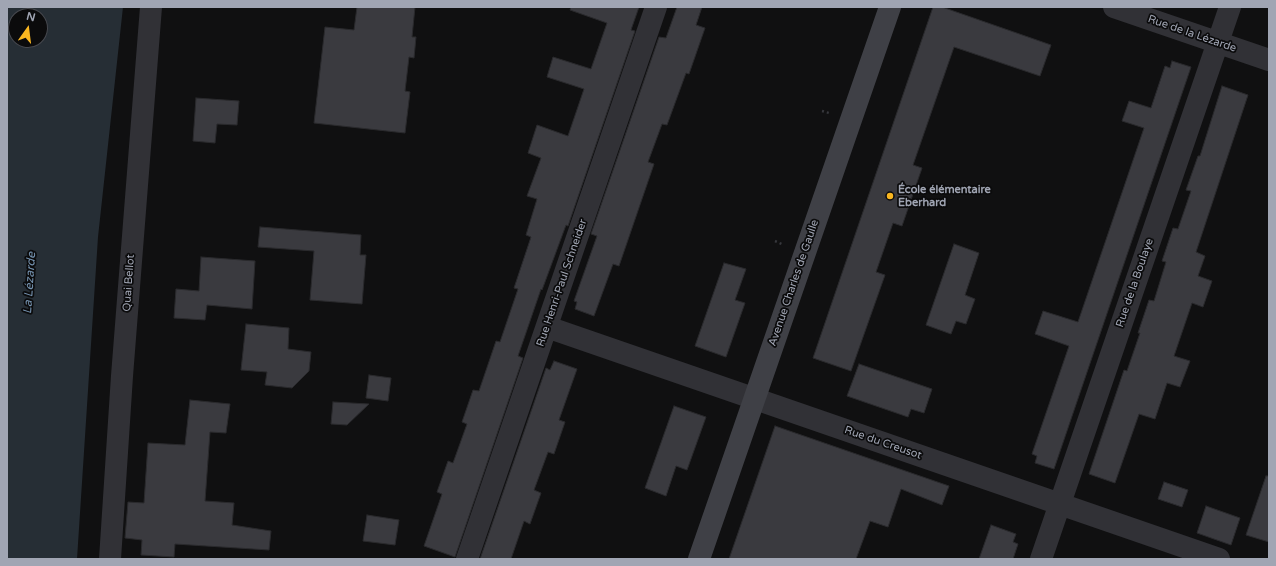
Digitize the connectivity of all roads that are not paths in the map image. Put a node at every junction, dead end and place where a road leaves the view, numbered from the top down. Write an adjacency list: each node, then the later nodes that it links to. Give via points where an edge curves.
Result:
1 (151, 7): 11 (street, Quai Bellot)
2 (656, 7): 8 (street, Rue Henri-Paul Schneider)
3 (890, 7): 9 (street, Avenue Charles de Gaulle)
4 (1114, 7): 6 (street, Rue de la Lézarde)
5 (1230, 7): 6 (street, Rue de la Boulaye)
6 (1217, 42): 7 (street, Rue de la Lézarde); 10 (street, Rue de la Boulaye)
7 (1269, 60)
8 (547, 327): 9 (street, Rue du Creusot); 12 (street, Rue Henri-Paul Schneider)
9 (754, 398): 10 (street, Rue du Creusot); 13 (street, Avenue Charles de Gaulle)
10 (1060, 504): 14 (street, Rue de la Boulaye); 15 (street, Rue du Creusot)
11 (110, 559)
12 (467, 559)
13 (699, 559)
14 (1041, 559)
15 (1219, 559)

